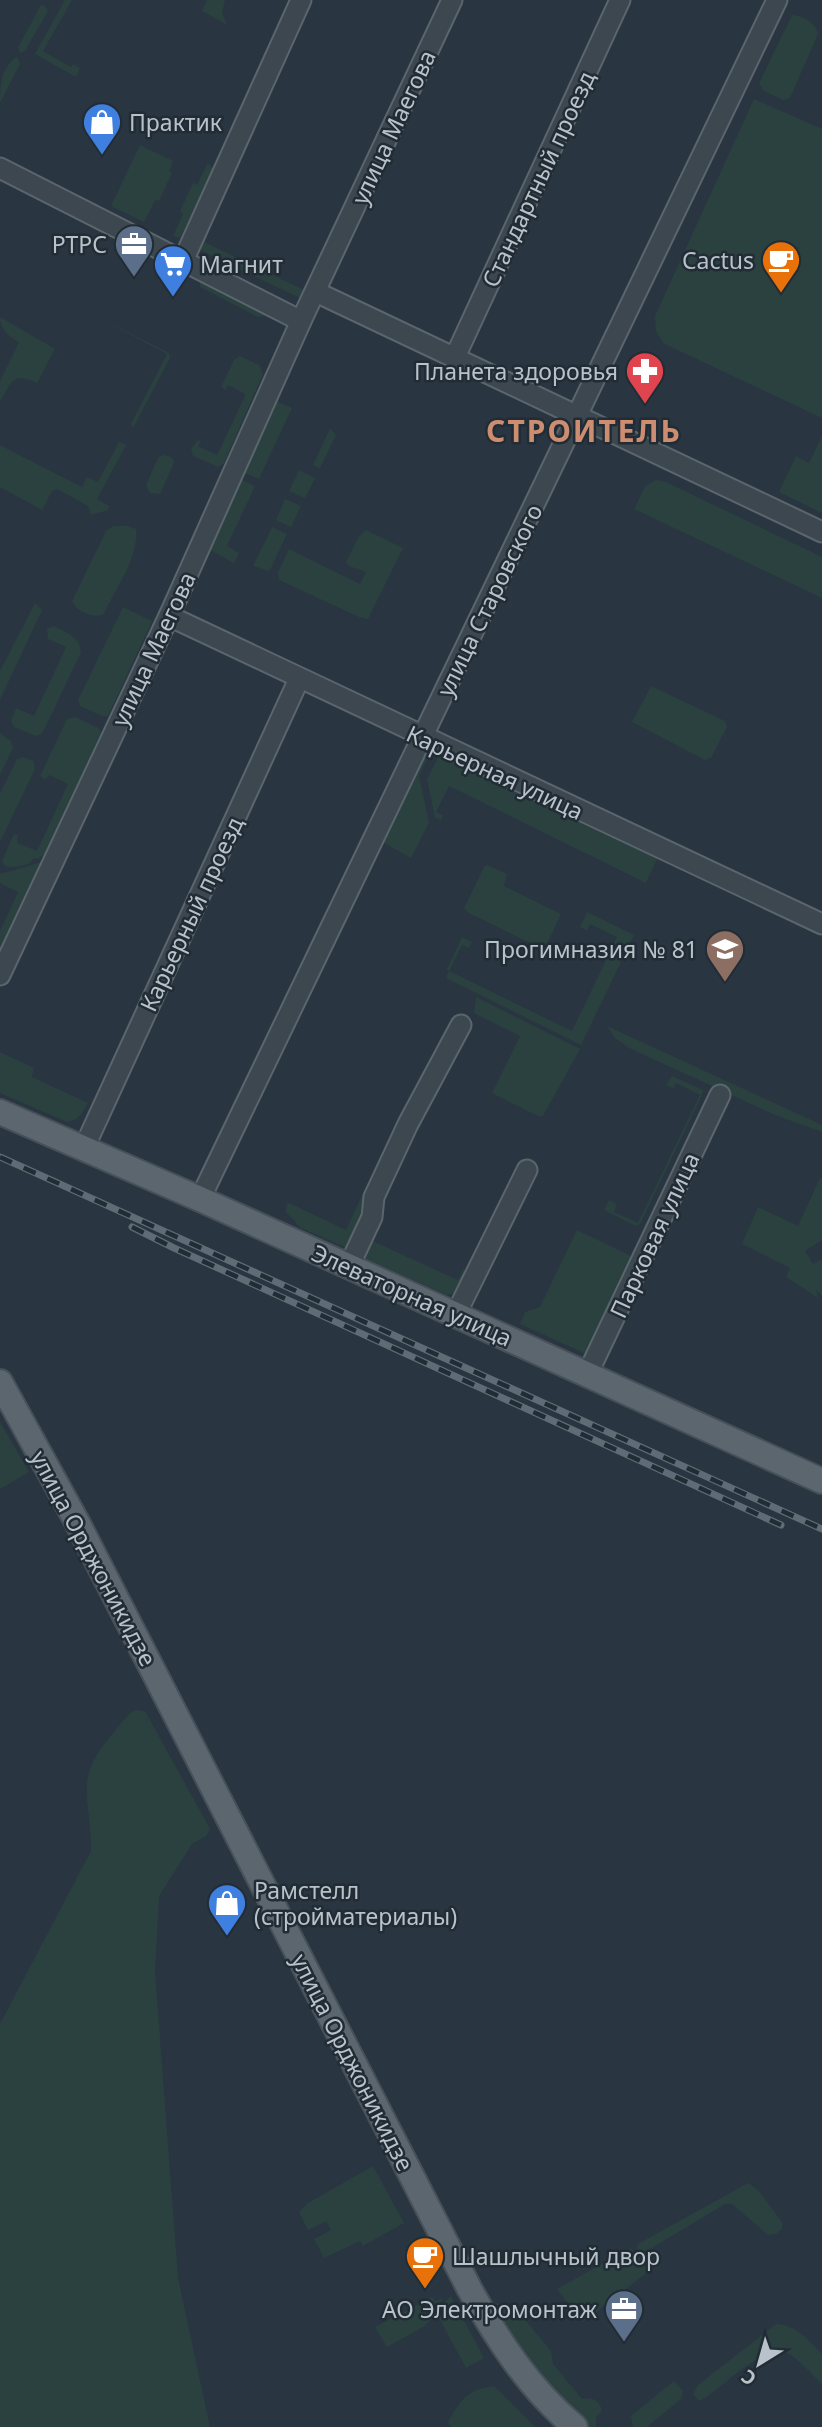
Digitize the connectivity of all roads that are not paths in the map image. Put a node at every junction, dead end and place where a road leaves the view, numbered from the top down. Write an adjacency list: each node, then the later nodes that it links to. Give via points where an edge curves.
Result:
1 (301, 0): 6 (street)
2 (452, 0): 7 (street, улица Маегова)
3 (620, 0): 9 (street, Стандартный проезд)
4 (777, 0): 10 (street, улица Старовского)
5 (0, 168): 6 (street)
6 (184, 261): 8 (street)
7 (316, 292): 8 (street, улица Маегова); 9 (street)
8 (301, 321): 12 (street, улица Маегова)
9 (455, 357): 10 (street)
10 (578, 415): 11 (street); 14 (street, улица Старовского)
11 (822, 532)
12 (169, 617): 13 (street, Карьерная улица); 16 (street, улица Маегова)
13 (299, 679): 14 (street, Карьерная улица); 20 (street, Карьерный проезд)
14 (423, 737): 15 (street, Карьерная улица); 22 (street, улица Старовского)
15 (822, 924)
16 (0, 975)
17 (461, 1025): 23 (street, via 374,1197 372,1217)
18 (720, 1095): 25 (street, Парковая улица)
19 (0, 1112): 20 (main road, Элеваторная улица)
20 (84, 1149): 22 (main road, Элеваторная улица)
21 (527, 1170): 24 (street)
22 (200, 1199): 23 (main road, Элеваторная улица)
23 (349, 1266): 24 (main road, Элеваторная улица)
24 (456, 1314): 25 (main road, Элеваторная улица)
25 (587, 1375): 27 (main road, Элеваторная улица)
26 (0, 1382): 28 (main road, улица Орджоникидзе, via 77,1522 469,2288 513,2361)
27 (822, 1481)
28 (575, 2427)

